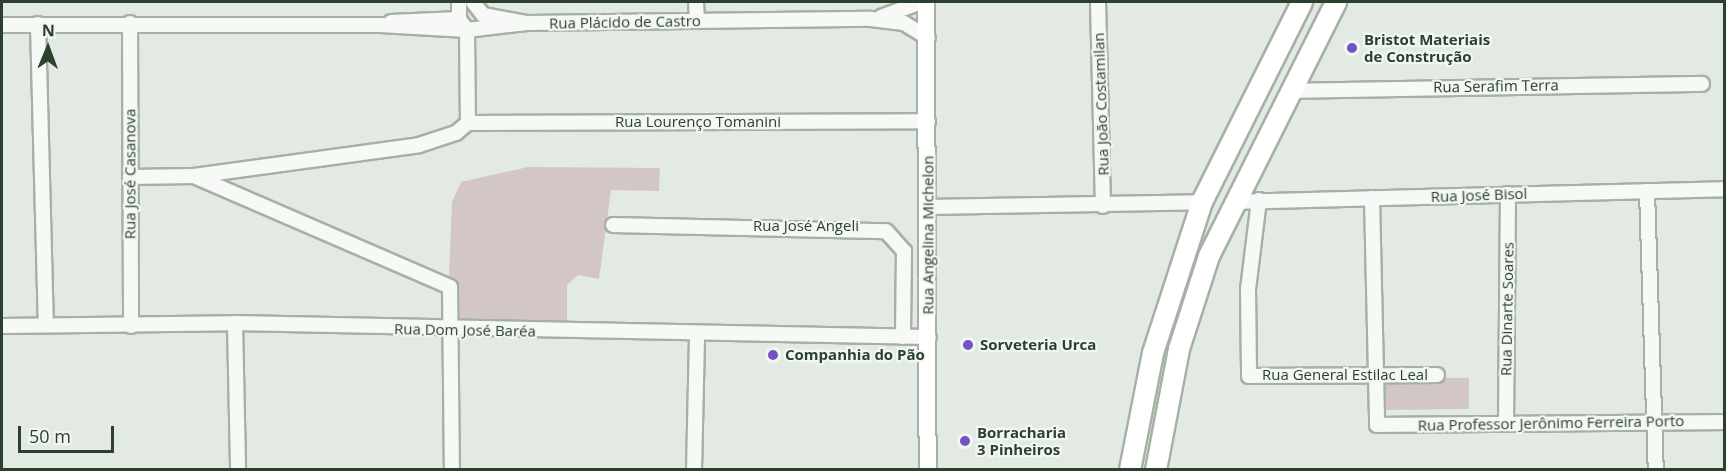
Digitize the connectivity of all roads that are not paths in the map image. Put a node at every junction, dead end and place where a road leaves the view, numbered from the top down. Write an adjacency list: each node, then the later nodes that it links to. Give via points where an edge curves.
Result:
1 (459, 2): 14 (street)
2 (473, 2): 12 (street, via 483,15)
3 (696, 2): 10 (street)
4 (921, 2): 9 (street, Rua Plácido de Castro)
5 (926, 2): 16 (main road, Rua Angelina Michelon)
6 (1098, 2): 30 (street, Rua João Costamilan)
7 (1302, 2): 28 (highway)
8 (1336, 2): 18 (highway)
9 (871, 19): 10 (street, Rua Plácido de Castro); 16 (street, Rua Plácido de Castro, via 904,23)
10 (697, 21): 12 (street, Rua Plácido de Castro)
11 (130, 22): 13 (street, Rua Plácido de Castro); 14 (street, Rua Plácido de Castro); 22 (street, Rua José Casanova)
12 (527, 23): 14 (street, Rua Plácido de Castro)
13 (38, 24): 15 (street, Rua Plácido de Castro); 35 (street)
14 (463, 24): 20 (street)
15 (2, 25)
16 (928, 38): 19 (main road, Rua Angelina Michelon)
17 (1702, 84): 18 (street, Rua Serafim Terra)
18 (1290, 91): 29 (highway)
19 (928, 121): 20 (street, Rua Lourenço Tomanini); 31 (main road, Rua Angelina Michelon)
20 (468, 123): 21 (street, via 419,145)
21 (194, 176): 22 (street); 37 (street, via 441,280 453,295)
22 (130, 177): 36 (street, Rua José Casanova)
23 (1725, 189): 24 (street, Rua José Bisol)
24 (1647, 191): 25 (street, Rua José Bisol); 43 (street)
25 (1508, 194): 26 (street, Rua José Bisol); 45 (street, Rua Dinarte Soares)
26 (1372, 198): 27 (street, Rua José Bisol); 41 (street)
27 (1259, 200): 29 (street, Rua José Bisol); 41 (street, Rua General Estilac Leal, via 1248,289 1249,376)
28 (1202, 202): 30 (street); 50 (highway, via 1153,353)
29 (1233, 202): 51 (highway, via 1192,307)
30 (1103, 206): 31 (street)
31 (927, 207): 40 (main road, Rua Angelina Michelon)
32 (613, 225): 39 (street, Rua José Angeli, via 886,231 904,251)
33 (235, 323): 36 (street, Rua Dom José Baréa); 37 (street, Rua Dom José Baréa); 46 (street)
34 (2, 326): 35 (street, Rua Dom José Baréa)
35 (46, 326): 36 (street, Rua Dom José Baréa)
36 (131, 326)
37 (453, 331): 38 (street, Rua Dom José Baréa); 47 (street)
38 (697, 334): 39 (street, Rua Dom José Baréa); 48 (street)
39 (903, 337): 40 (street, Rua Dom José Baréa)
40 (928, 337): 49 (main road, Rua Angelina Michelon)
41 (1376, 374): 42 (street, Rua General Estilac Leal); 45 (street, Rua Professor Jerônimo Ferreira Porto, via 1377,425)
42 (1437, 375)
43 (1654, 422): 44 (street, Rua Professor Jerônimo Ferreira Porto); 45 (street, Rua Professor Jerônimo Ferreira Porto); 52 (street)
44 (1725, 422)
45 (1506, 424)
46 (238, 470)
47 (452, 470)
48 (694, 470)
49 (928, 470)
50 (1130, 470)
51 (1156, 470)
52 (1656, 470)

